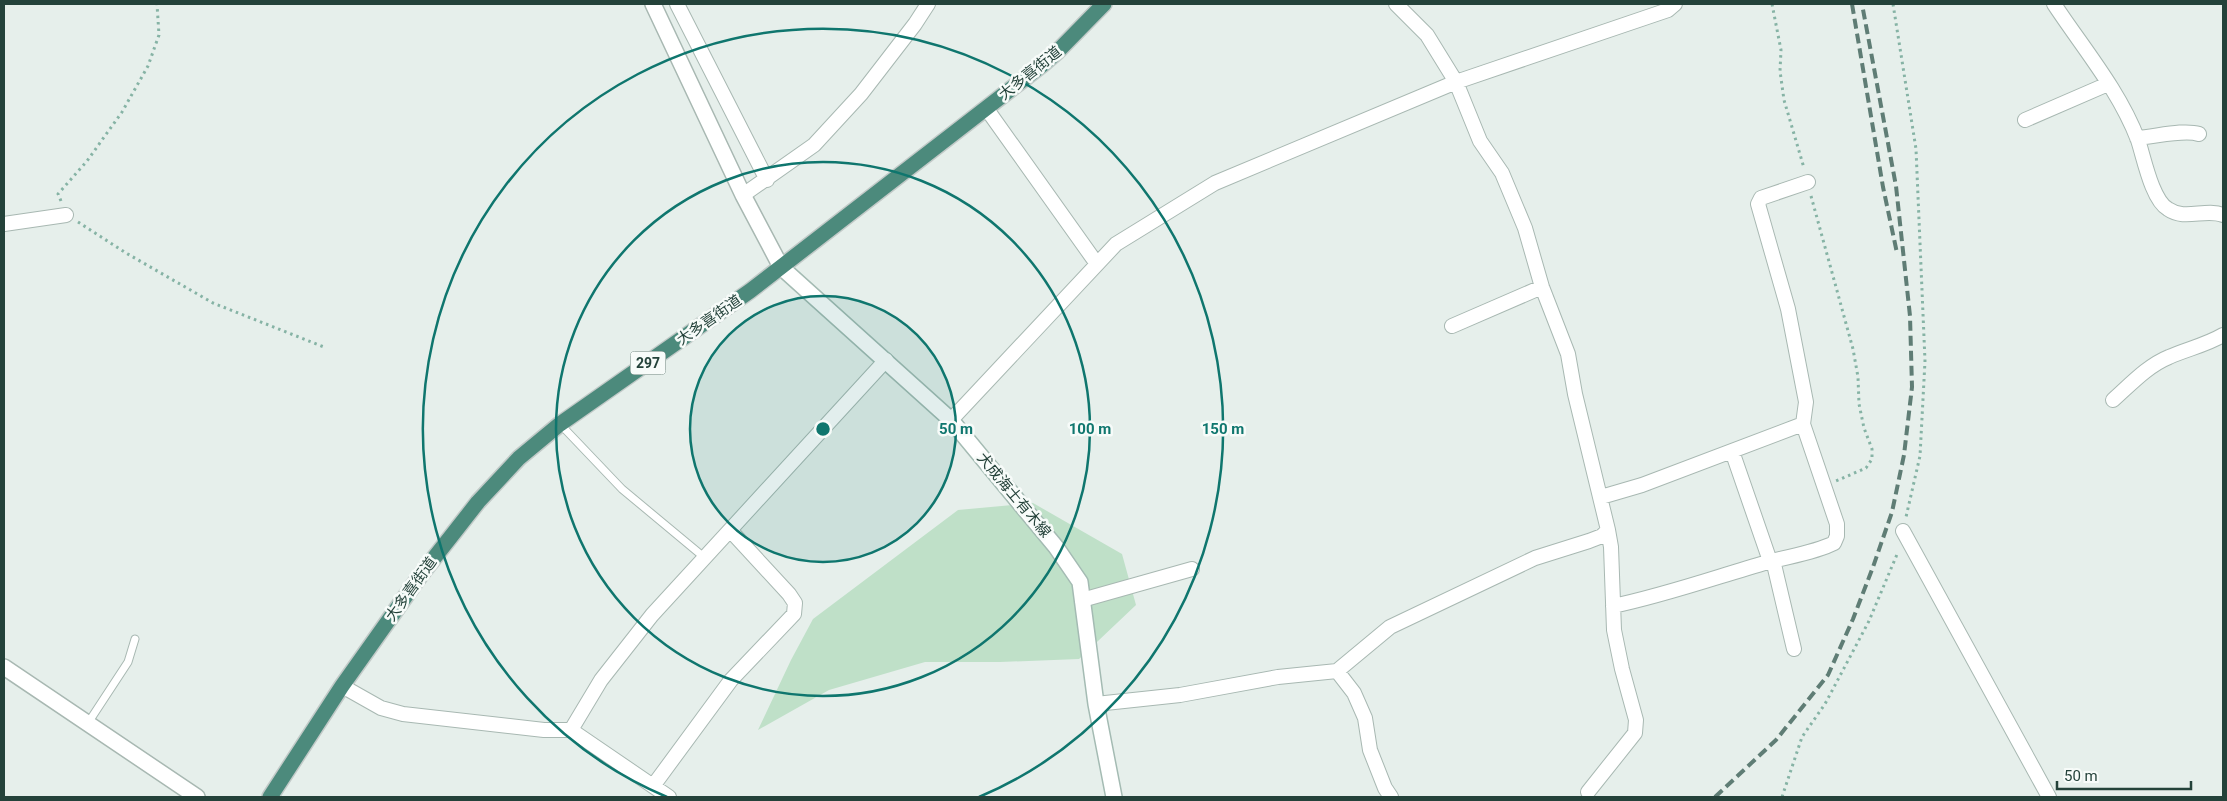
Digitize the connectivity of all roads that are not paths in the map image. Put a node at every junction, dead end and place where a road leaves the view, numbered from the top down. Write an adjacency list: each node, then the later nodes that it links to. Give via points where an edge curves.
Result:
1 (653, 4): 16 (main road)
2 (677, 4): 14 (street)
3 (928, 4): 14 (street, via 861,94 814,145)
4 (1104, 4): 10 (highway, 大多喜街道 / 297, via 1057,52)
5 (1396, 4): 8 (street, via 1427,35)
6 (1675, 4): 8 (street, via 1668,10)
7 (2054, 4): 9 (street)
8 (1456, 82): 20 (street, via 1215,183 1116,244); 22 (street, via 1480,141 1502,173 1525,228)
9 (2108, 84): 11 (street); 13 (street)
10 (986, 108): 20 (street); 21 (highway, 大多喜街道 / 297)
11 (2025, 120)
12 (2199, 134): 13 (street, via 2179,132)
13 (2137, 138): 18 (street, via 2159,203 2180,215)
14 (767, 180): 16 (street)
15 (1808, 182): 29 (street, via 1761,198 1758,204 1788,309 1806,402)
16 (743, 195): 21 (main road)
17 (66, 215): 19 (street)
18 (2223, 215)
19 (4, 224)
20 (1097, 264): 27 (street)
21 (781, 267): 25 (main road, 犬成海士有木線); 28 (highway, 大多喜街道 / 297)
22 (1542, 287): 23 (street); 31 (street, via 1568,354)
23 (1452, 326)
24 (2223, 335): 26 (street, via 2167,357)
25 (886, 360): 27 (main road, 犬成海士有木線); 32 (street)
26 (2113, 400)
27 (951, 420): 38 (main road, 犬成海士有木線, via 1056,546 1080,582)
28 (560, 424): 35 (lane, via 622,489); 44 (highway, 大多喜街道 / 297, via 520,458 478,502 420,576)
29 (1804, 424): 30 (street); 36 (street, via 1837,524 1837,536 1834,543 1825,548)
30 (1732, 451): 31 (street, via 1642,485); 36 (street)
31 (1601, 496): 33 (street)
32 (730, 530): 35 (street); 48 (street, via 789,594 795,603 794,614 731,680)
33 (1608, 530): 39 (street); 43 (street, via 1589,541 1535,558 1390,627)
34 (1903, 531): 55 (street)
35 (705, 558): 47 (street, via 652,616 602,680)
36 (1772, 561): 39 (street, via 1647,599); 41 (street)
37 (1192, 569): 38 (street)
38 (1082, 600): 45 (main road, 犬成海士有木線)
39 (1613, 606): 49 (street, via 1614,630 1636,720 1635,732)
40 (135, 640): 46 (lane, via 128,662)
41 (1794, 649)
42 (4, 667): 46 (main road)
43 (1337, 671): 45 (street); 54 (street, via 1354,694 1365,718 1370,750)
44 (342, 686): 47 (street, via 381,708 403,714 544,730); 51 (highway, 大多喜街道 / 297)
45 (1096, 704): 53 (main road, 犬成海士有木線)
46 (88, 723): 50 (main road)
47 (571, 730): 48 (street)
48 (653, 786): 52 (street)
49 (1588, 792)
50 (197, 797)
51 (270, 797)
52 (669, 797)
53 (1114, 797)
54 (1391, 797)
55 (2049, 797)

